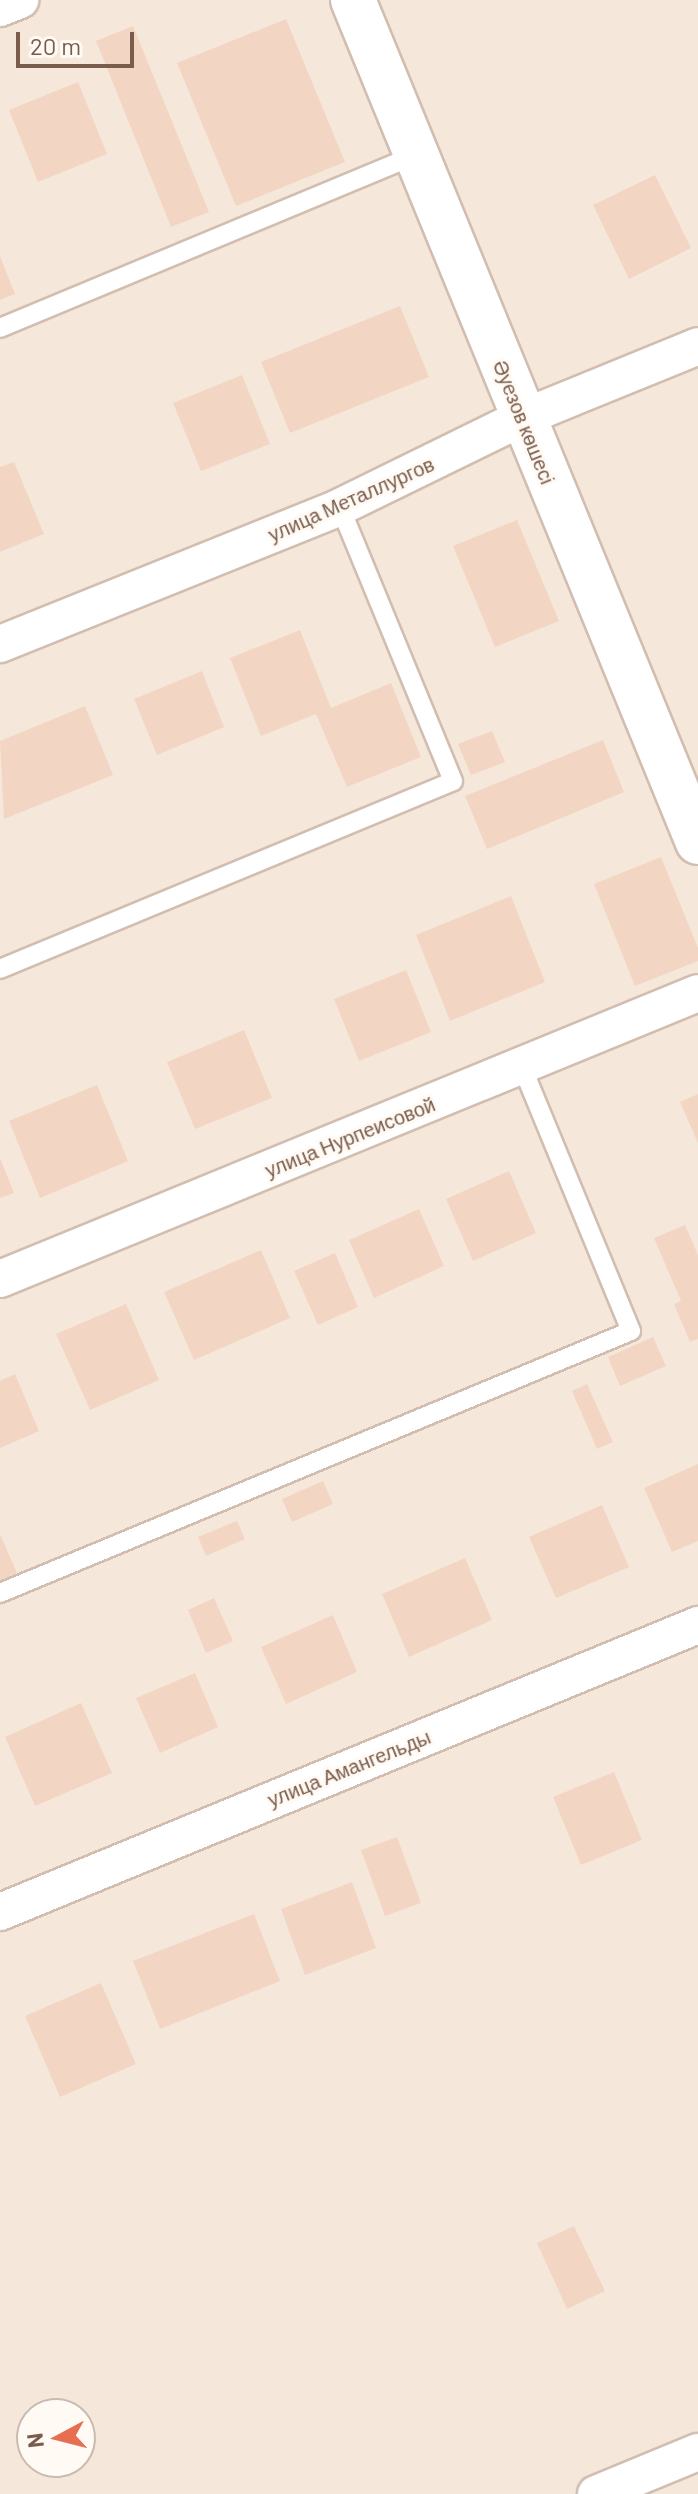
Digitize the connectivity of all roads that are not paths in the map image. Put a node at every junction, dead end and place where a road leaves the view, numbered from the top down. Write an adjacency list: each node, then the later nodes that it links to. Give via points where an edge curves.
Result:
1 (20, 0): 3 (street)
2 (353, 0): 4 (main road, Әуезов көшесі)
3 (0, 8)
4 (416, 155): 5 (lane); 7 (main road, Әуезов көшесі)
5 (0, 328)
6 (698, 346): 7 (street, улица Металлургов)
7 (522, 418): 8 (street, улица Металлургов); 10 (main road, Әуезов көшесі)
8 (340, 507): 9 (street, улица Металлургов); 11 (lane, via 453,781)
9 (0, 644)
10 (698, 842)
11 (0, 969)
12 (698, 993): 13 (street, улица Нурпеисовой)
13 (522, 1067): 14 (street, улица Нурпеисовой); 15 (lane, via 631,1331)
14 (0, 1279)
15 (0, 1593)
16 (698, 1625): 17 (street, улица Амангельды)
17 (0, 1912)
18 (698, 2452): 19 (street)
19 (596, 2494)

